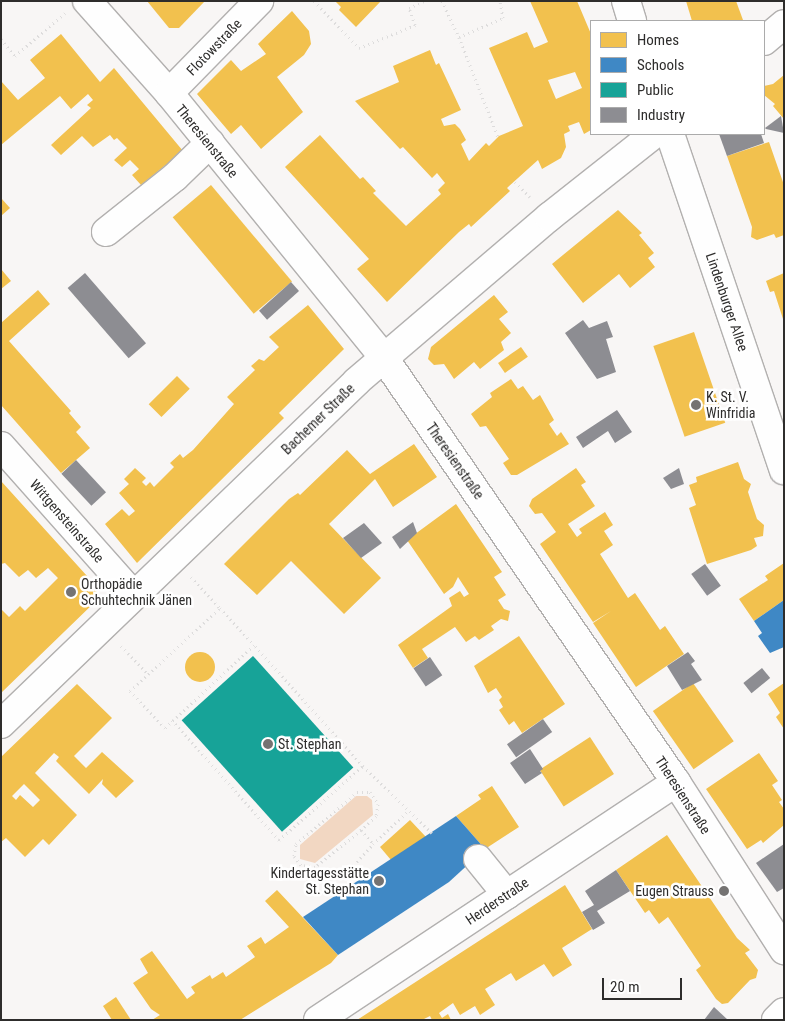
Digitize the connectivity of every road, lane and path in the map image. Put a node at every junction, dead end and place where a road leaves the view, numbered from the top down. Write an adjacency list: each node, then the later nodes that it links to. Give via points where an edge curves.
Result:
1 (259, 1): 13 (street, Flotowstraße)
2 (314, 1): 3 (path, via 359,48 415,25 408,8)
3 (424, 1)
4 (442, 1): 10 (path)
5 (500, 1): 10 (path, via 503,18)
6 (626, 1): 8 (street)
7 (79, 4): 11 (path, via 15,56); 13 (street, Theresienstraße)
8 (632, 20)
9 (784, 24): 12 (street)
10 (460, 37): 16 (path)
11 (1, 39)
12 (765, 40)
13 (169, 93): 17 (street, Theresienstraße)
14 (653, 135): 19 (street, Bachemer Straße, via 550,217)
15 (670, 135): 21 (street, Lindenburger Allee)
16 (498, 137)
17 (210, 144): 18 (street, via 175,177); 19 (street, Theresienstraße)
18 (106, 232)
19 (384, 358): 22 (street, Bachemer Straße); 31 (street, Theresienstraße)
20 (1, 446): 23 (street, Wittgensteinstraße)
21 (784, 470)
22 (174, 559): 23 (street, Bachemer Straße); 24 (path)
23 (134, 596): 25 (street, Bachemer Straße)
24 (220, 608): 26 (path); 27 (path)
25 (101, 628): 27 (path); 29 (street, Bachemer Straße)
26 (254, 645): 28 (path); 30 (path)
27 (148, 674): 28 (path, via 130,691 164,728)
28 (172, 720): 30 (path, via 279,840)
29 (1, 724)
30 (362, 766): 32 (path)
31 (676, 782): 38 (street, Herderstraße); 39 (street, Theresienstraße)
32 (408, 810): 34 (path); 35 (path)
33 (361, 830): 33 (path, via 378,811 374,797 362,790 352,794 296,844 294,856 305,867 315,867); 35 (path)
34 (432, 833)
35 (373, 844): 37 (path)
36 (478, 859): 38 (street)
37 (350, 869)
38 (506, 895): 41 (street, Herderstraße)
39 (784, 950)
40 (784, 1012): 42 (street)
41 (318, 1020)
42 (776, 1020)

